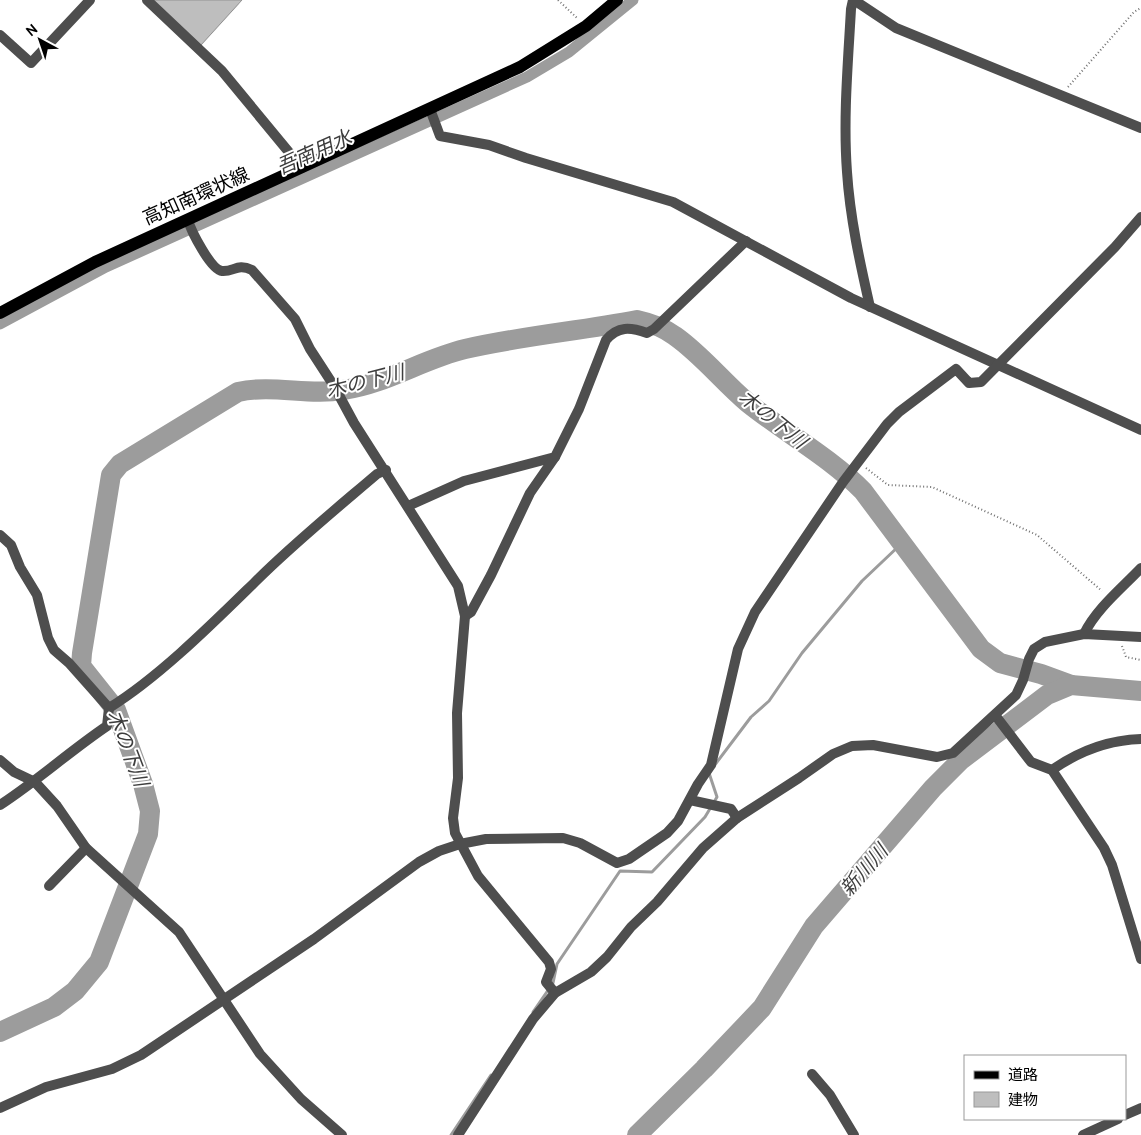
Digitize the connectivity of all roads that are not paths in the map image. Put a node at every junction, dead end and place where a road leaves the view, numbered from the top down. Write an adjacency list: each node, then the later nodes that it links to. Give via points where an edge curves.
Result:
1 (90, 0): 5 (street, via 31,63)
2 (147, 0): 8 (street, via 222,70)
3 (617, 0): 6 (main road, 高知南環状線, via 586,26)
4 (853, 0): 7 (street, via 896,28); 12 (street, via 846,104 847,172 853,230)
5 (0, 35)
6 (432, 116): 8 (main road, 高知南環状線); 11 (street, via 440,136 489,145 673,202)
7 (1141, 128)
8 (302, 168): 10 (main road, 高知南環状線)
9 (1141, 217): 14 (street)
10 (190, 226): 13 (main road, 高知南環状線, via 95,262); 17 (street, via 217,269 223,272 245,266 252,270 295,319 339,398)
11 (746, 241): 12 (street); 16 (street, via 654,329 647,333 630,327 614,331 606,340 579,409)
12 (870, 307): 14 (street)
13 (0, 313)
14 (999, 365): 15 (street); 30 (street, via 981,382 969,383 956,369 899,412 843,482 755,612 738,649 711,765)
15 (1141, 430)
16 (555, 457): 18 (street, via 464,482); 21 (street, via 530,493 491,575 471,612)
17 (386, 470): 18 (street); 24 (street, via 369,480 227,610)
18 (408, 506): 21 (street, via 458,586)
19 (0, 535): 24 (street, via 11,545 37,595 54,650)
20 (1141, 568): 22 (street)
21 (465, 616): 33 (street, via 457,713 458,778 453,818)
22 (1084, 634): 23 (street); 25 (street, via 1045,642 1034,649 1016,694)
23 (1141, 637)
24 (112, 706): 29 (street, via 107,726)
25 (996, 717): 28 (street, via 1030,762); 32 (street, via 953,753 937,757 873,745 852,746 832,754)
26 (1141, 739): 28 (street, via 1123,740 1087,750)
27 (0, 760): 29 (street, via 14,772)
28 (1052, 770): 36 (street, via 1104,848)
29 (35, 782): 31 (street); 34 (street, via 57,806)
30 (690, 800): 32 (street, via 731,809); 33 (street, via 678,821 666,832 629,859 617,863 580,843 563,838 486,839)
31 (0, 805)
32 (736, 818): 37 (street, via 703,848 591,972)
33 (460, 844): 37 (street, via 478,876 549,962 551,969 546,982); 38 (street, via 419,862)
34 (86, 848): 35 (street); 38 (street, via 179,932)
35 (50, 886)
36 (1141, 958)
37 (552, 988): 45 (street)
38 (223, 1001): 40 (street, via 142,1055 112,1069 46,1087); 44 (street, via 277,1075)
39 (812, 1074): 46 (street, via 830,1095)
40 (0, 1108)
41 (1141, 1108): 42 (street)
42 (1126, 1115)
43 (1116, 1120): 47 (street)
44 (342, 1135)
45 (458, 1135)
46 (854, 1135)
47 (1083, 1135)

